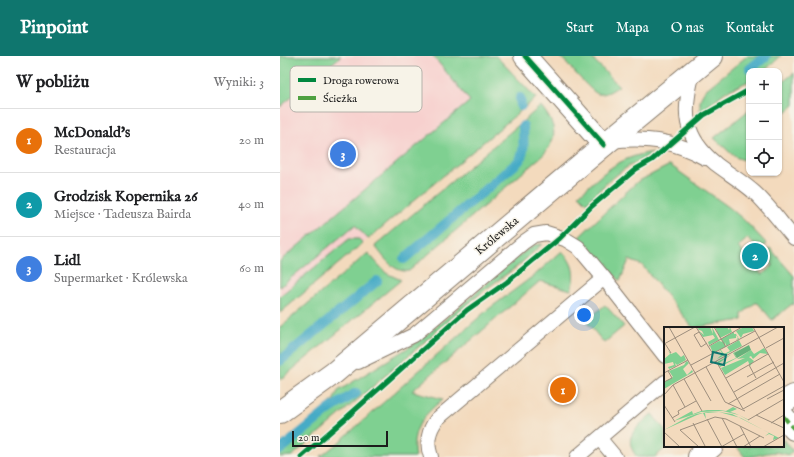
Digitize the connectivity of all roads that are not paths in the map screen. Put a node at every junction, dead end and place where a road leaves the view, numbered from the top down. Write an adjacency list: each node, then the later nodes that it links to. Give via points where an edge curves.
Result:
1 (525, 56): 4 (main road)
2 (712, 56): 3 (main road, Królewska)
3 (693, 72): 4 (main road, Królewska); 5 (lane, via 687,91 689,128 704,153)
4 (607, 143): 5 (lane, via 632,138 665,142 692,150); 9 (main road, Królewska)
5 (716, 163): 6 (lane, via 756,194)
6 (794, 238)
7 (604, 278): 8 (lane); 9 (lane, via 578,247 565,239 546,233 534,236 414,335); 18 (lane, via 437,419 428,437)
8 (664, 355)
9 (334, 373): 13 (main road, Królewska)
10 (664, 383): 16 (lane)
11 (794, 396): 12 (main road)
12 (784, 401)
13 (280, 412)
14 (784, 417): 15 (main road)
15 (794, 429)
16 (600, 439): 19 (lane); 20 (lane)
17 (711, 447): 21 (main road)
18 (432, 457)
19 (577, 457)
20 (615, 457)
21 (699, 457)

